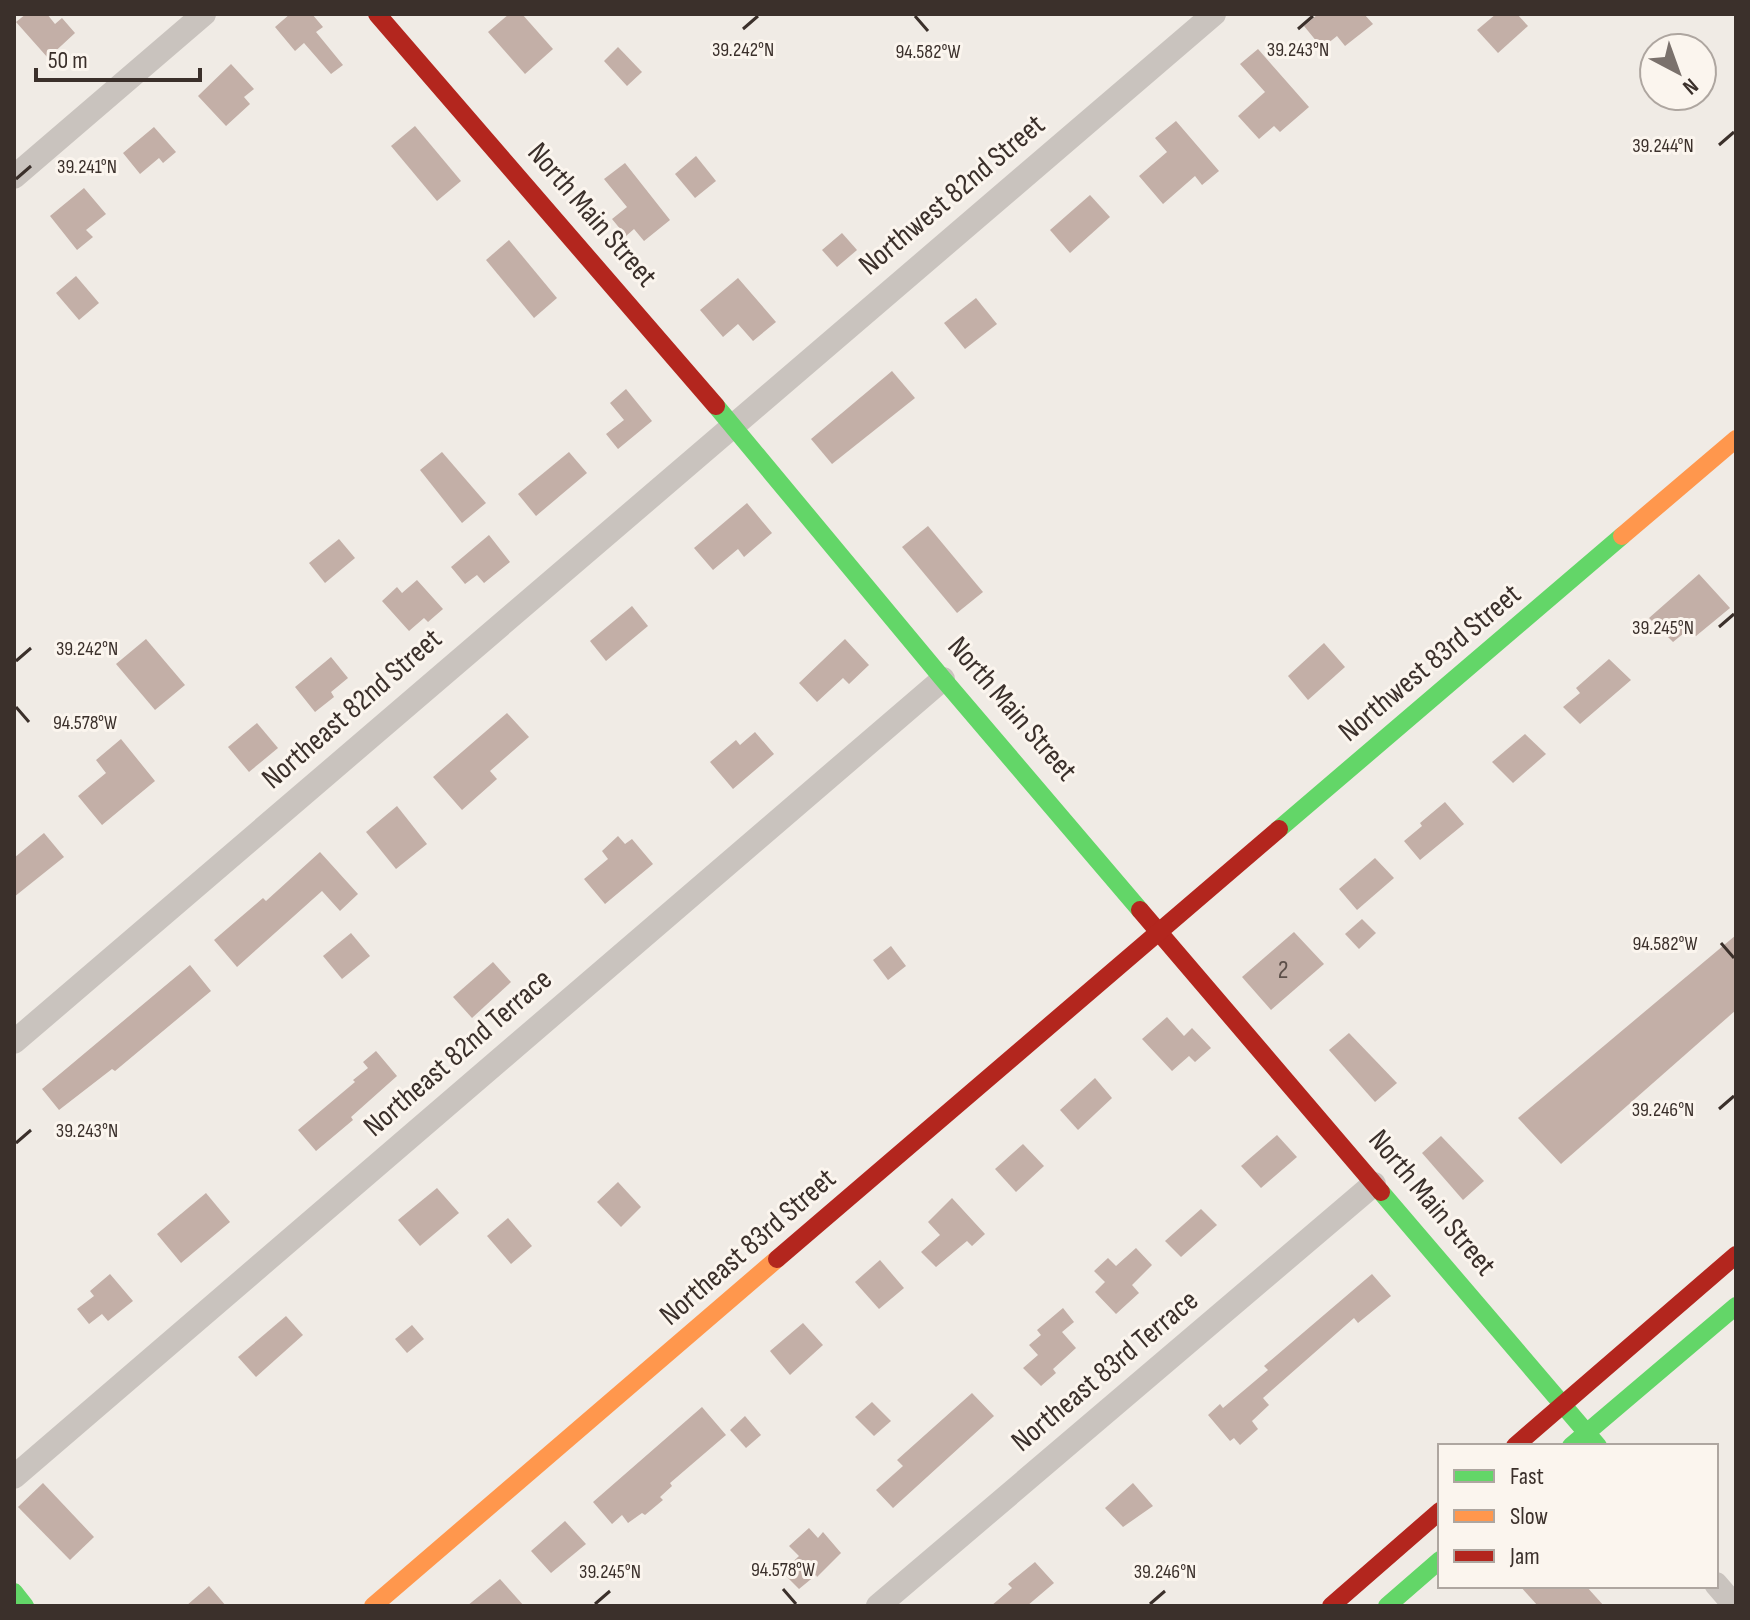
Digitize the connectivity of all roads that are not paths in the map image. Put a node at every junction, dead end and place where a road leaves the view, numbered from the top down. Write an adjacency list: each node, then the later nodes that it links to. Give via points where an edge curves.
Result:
1 (204, 14): 4 (street)
2 (377, 14): 5 (street, North Main Street)
3 (1214, 14): 5 (street, Northwest 82nd Street)
4 (14, 177)
5 (732, 425): 7 (street, North Main Street); 9 (street, Northeast 82nd Street)
6 (1736, 439): 8 (street, Northwest 83rd Street)
7 (943, 679): 8 (street, North Main Street); 16 (street, Northeast 82nd Terrace)
8 (1160, 930): 10 (street, North Main Street); 22 (street, Northeast 83rd Street)
9 (14, 1042)
10 (1374, 1184): 13 (street, North Main Street); 23 (street, Northeast 83rd Terrace)
11 (1736, 1255): 13 (street)
12 (1736, 1306): 14 (street)
13 (1563, 1404): 14 (street, North Main Street); 15 (street)
14 (1593, 1439)
15 (1517, 1444)
16 (14, 1477)
17 (1438, 1513): 24 (street)
18 (1438, 1562): 25 (street)
19 (1718, 1586): 26 (street)
20 (14, 1592): 21 (street)
21 (25, 1606)
22 (373, 1606)
23 (878, 1606)
24 (1331, 1606)
25 (1387, 1606)
26 (1735, 1606)

